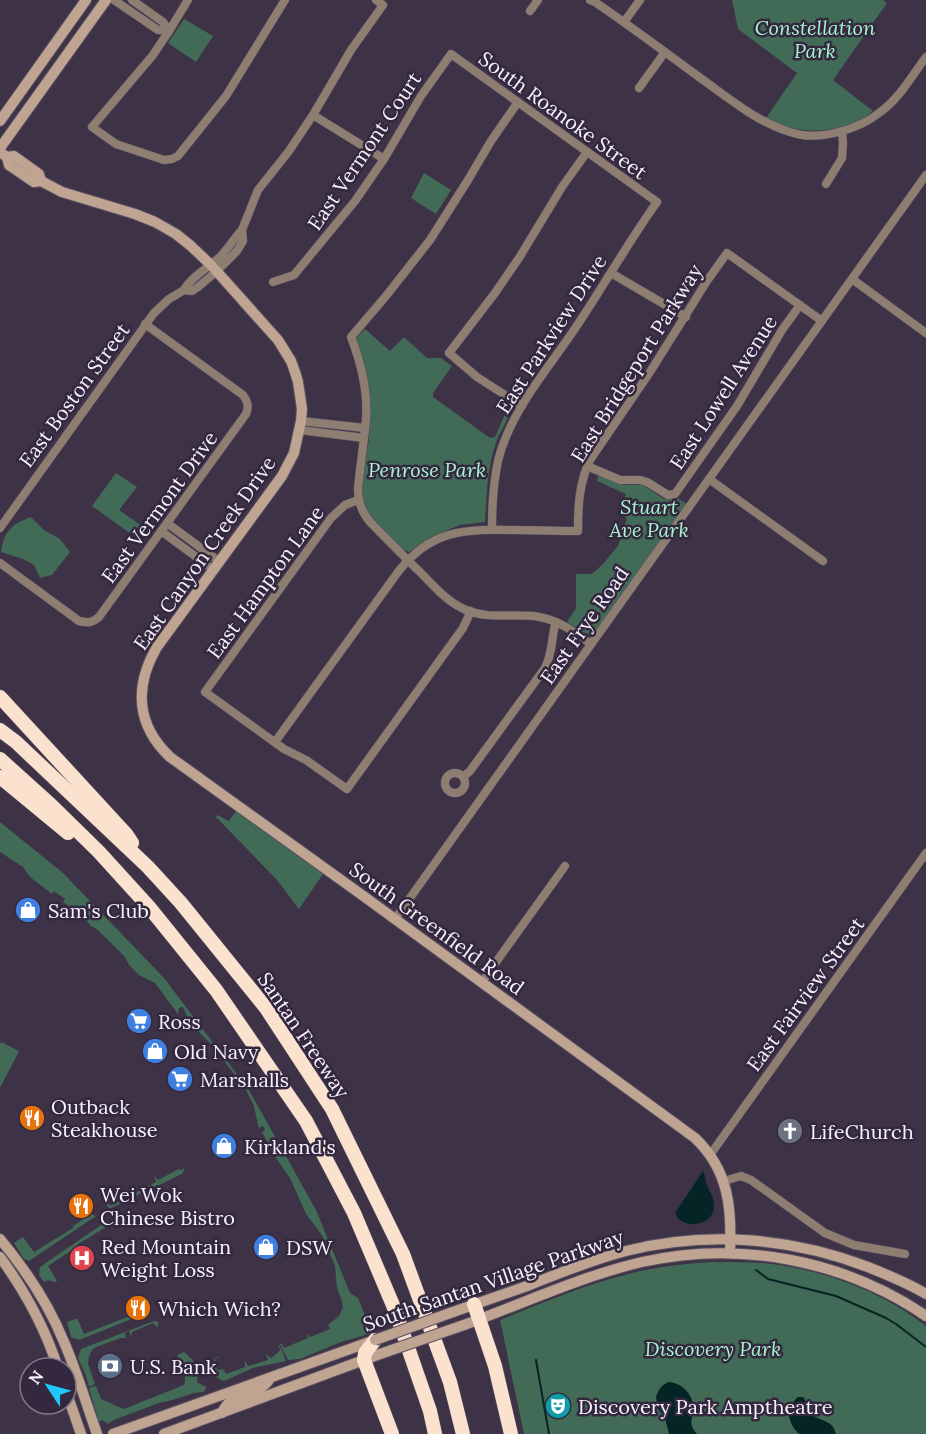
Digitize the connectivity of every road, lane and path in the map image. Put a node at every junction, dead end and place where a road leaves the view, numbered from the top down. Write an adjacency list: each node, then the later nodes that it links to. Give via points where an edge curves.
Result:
1 (86, 0): 20 (main road)
2 (106, 0): 23 (main road)
3 (114, 0): 13 (street, via 158,30)
4 (132, 0): 13 (street, via 163,22)
5 (188, 0): 13 (street)
6 (285, 0): 13 (street, via 226,96 178,156 164,160 120,146 92,128)
7 (538, 0): 11 (street)
8 (590, 0): 12 (street)
9 (640, 0): 12 (street)
10 (380, 3): 19 (street, East Boston Street)
11 (530, 11)
12 (624, 22): 14 (street)
13 (169, 31)
14 (665, 52): 17 (street); 21 (street, via 774,127 799,135 828,136)
15 (451, 54): 18 (street, South Roanoke Street); 24 (street, East Vermont Court)
16 (926, 57): 21 (street, via 879,114)
17 (639, 88)
18 (518, 102): 22 (street, South Roanoke Street); 39 (street, via 430,240 351,337 363,378)
19 (313, 115): 24 (street); 28 (street, East Boston Street, via 258,190 237,251)
20 (0, 120)
21 (842, 131): 26 (street, via 842,158)
22 (587, 152): 27 (street, South Roanoke Street); 37 (street, via 513,267 449,353)
23 (2, 153): 28 (main road, East Canyon Creek Drive, via 14,156 39,174 41,181 62,192 155,222 186,241)
24 (384, 159): 31 (street, East Vermont Court, via 294,275)
25 (926, 175): 30 (street, East Frye Road)
26 (826, 184)
27 (657, 202): 29 (street, East Parkview Drive)
28 (214, 268): 35 (street, East Boston Street, via 192,291 184,290 169,299); 38 (main road, East Canyon Creek Drive, via 285,350 298,382)
29 (611, 273): 33 (street); 37 (street, East Parkview Drive)
30 (852, 279): 34 (street, East Frye Road); 36 (street)
31 (273, 282)
32 (800, 305): 33 (street, East Bridgeport Parkway, via 727,253); 34 (street); 41 (street, East Lowell Avenue, via 737,406 676,492 666,494 645,481 620,480)
33 (686, 317): 41 (street, East Bridgeport Parkway)
34 (822, 321): 42 (street, East Frye Road)
35 (145, 324): 44 (street, East Vermont Drive, via 243,395 248,403 246,414); 45 (street, East Boston Street)
36 (926, 333)
37 (522, 406): 46 (street, East Parkview Drive, via 498,460)
38 (301, 426): 39 (street); 40 (street); 51 (main road, East Canyon Creek Drive, via 286,471)
39 (365, 429): 40 (street)
40 (364, 438): 43 (street)
41 (587, 466): 46 (street, East Bridgeport Parkway, via 580,489 578,531)
42 (709, 480): 49 (street); 54 (street, East Frye Road)
43 (358, 500): 48 (street, via 368,520); 58 (street, East Hampton Lane, via 331,518 205,692)
44 (167, 523): 47 (street, East Vermont Drive); 51 (street)
45 (0, 528)
46 (492, 529): 48 (street, via 467,530 443,537)
47 (161, 531): 50 (street, East Vermont Drive, via 93,622 79,621); 51 (street)
48 (408, 560): 52 (street, via 447,598); 58 (street)
49 (823, 561)
50 (0, 563)
51 (217, 566): 56 (main road, East Canyon Creek Drive, via 157,647)
52 (471, 612): 53 (street, via 534,616); 58 (street, via 347,789)
53 (556, 622): 54 (street); 61 (street, via 545,668)
54 (591, 644): 66 (street, East Frye Road)
55 (0, 697): 64 (highway, via 126,834)
56 (141, 697): 66 (main road, South Greenfield Road, via 151,733 170,757)
57 (0, 730): 64 (highway, Santan Freeway)
58 (274, 742)
59 (0, 759): 65 (highway, via 91,844)
60 (0, 777): 65 (highway)
61 (463, 777)
62 (926, 853): 68 (street, East Fairview Street)
63 (565, 866): 67 (street)
64 (147, 867): 92 (highway, Santan Freeway, via 266,1008 332,1109 403,1254 450,1382)
65 (149, 907): 91 (highway, via 216,990 306,1121 379,1271)
66 (395, 919): 67 (main road, South Greenfield Road)
67 (481, 983): 68 (main road, South Greenfield Road, via 683,1129)
68 (710, 1155): 69 (main road, South Greenfield Road)
69 (724, 1181): 71 (main road, South Greenfield Road); 73 (street, via 741,1176 825,1233 854,1245)
70 (0, 1239): 88 (main road, via 58,1328)
71 (731, 1239): 72 (main road, South Greenfield Road); 75 (main road, South Santan Village Parkway, via 776,1242 834,1255); 76 (main road, South Santan Village Parkway, via 678,1241 625,1251)
72 (730, 1253): 77 (main road, South Santan Village Parkway, via 798,1261 842,1273 887,1292); 78 (main road, South Santan Village Parkway, via 660,1259 616,1269)
73 (905, 1254)
74 (0, 1257): 80 (main road, via 34,1310)
75 (926, 1294)
76 (474, 1304): 78 (highway); 79 (main road, South Santan Village Parkway, bridge)
77 (926, 1316)
78 (479, 1319): 81 (main road, South Santan Village Parkway, bridge); 93 (highway)
79 (375, 1340): 81 (highway); 82 (main road, South Santan Village Parkway)
80 (54, 1356)
81 (364, 1360): 84 (main road, South Santan Village Parkway); 90 (highway)
82 (271, 1377): 83 (main road, South Santan Village Parkway); 84 (main road, via 264,1387 231,1400)
83 (217, 1396): 86 (main road, via 209,1410); 89 (main road, South Santan Village Parkway)
84 (222, 1413): 86 (main road, South Santan Village Parkway)
85 (75, 1416): 87 (main road)
86 (169, 1433)
87 (81, 1434)
88 (97, 1434)
89 (113, 1434)
90 (392, 1434)
91 (435, 1434)
92 (463, 1434)
93 (511, 1434)

